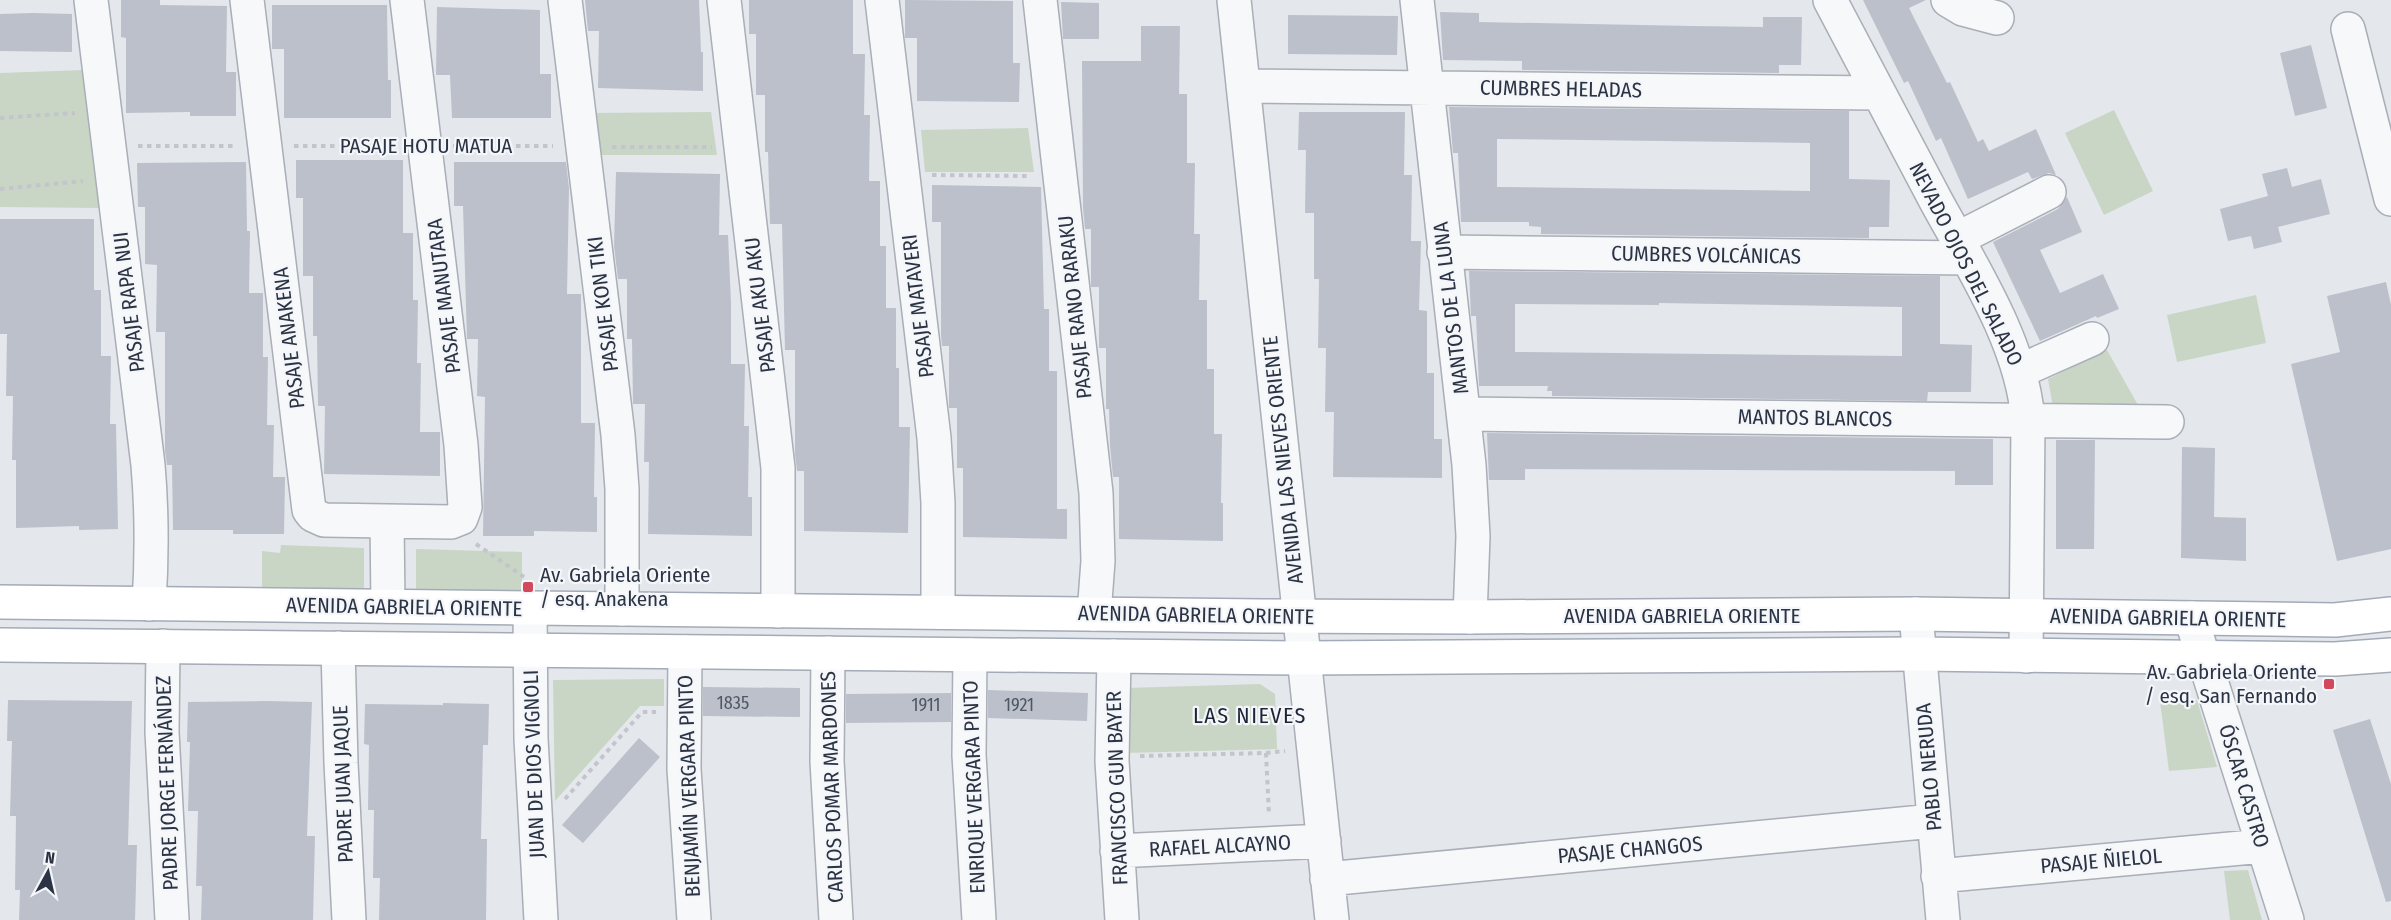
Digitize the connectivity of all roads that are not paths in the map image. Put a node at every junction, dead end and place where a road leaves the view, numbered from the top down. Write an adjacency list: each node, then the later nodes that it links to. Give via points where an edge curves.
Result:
1 (91, 0): 29 (street, PASAJE RAPA NUI, via 152,513)
2 (247, 0): 26 (street, PASAJE ANAKENA, via 309,510 318,519)
3 (407, 0): 26 (street, PASAJE MANUTARA, via 464,499 461,518 451,522)
4 (566, 0): 31 (street, PASAJE KON TIKI, via 618,435)
5 (724, 0): 32 (street, PASAJE AKU AKU, via 778,468)
6 (882, 0): 33 (street, PASAJE MATAVERI, via 934,438)
7 (1040, 0): 34 (street, PASAJE RANO RARAKU, via 1096,493 1098,561)
8 (1234, 0): 14 (street, AVENIDA LAS NIEVES ORIENTE)
9 (1417, 0): 15 (street, MANTOS DE LA LUNA)
10 (1830, 0): 16 (street, NEVADO OJOS DEL SALADO)
11 (1947, 0): 12 (street, via 1963,9)
12 (1997, 18)
13 (2348, 29): 18 (street)
14 (1243, 86): 15 (street, CUMBRES HELADAS); 37 (street, AVENIDA LAS NIEVES ORIENTE)
15 (1427, 88): 16 (street, CUMBRES HELADAS); 20 (street, MANTOS DE LA LUNA)
16 (1878, 93): 19 (street, NEVADO OJOS DEL SALADO)
17 (2049, 192): 19 (street)
18 (2391, 199)
19 (1962, 248): 20 (street, CUMBRES VOLCÁNICAS); 22 (street, NEVADO OJOS DEL SALADO, via 2007,336)
20 (1444, 252): 23 (street, MANTOS DE LA LUNA)
21 (2092, 339): 22 (street)
22 (2020, 371): 24 (street, NEVADO OJOS DEL SALADO)
23 (1464, 414): 24 (street, MANTOS BLANCOS); 39 (street, MANTOS DE LA LUNA, via 1472,502)
24 (2028, 421): 25 (street, MANTOS BLANCOS); 38 (street, NEVADO OJOS DEL SALADO)
25 (2167, 422)
26 (387, 521): 30 (street)
27 (531, 595): 30 (main road, AVENIDA GABRIELA ORIENTE); 31 (main road, AVENIDA GABRIELA ORIENTE); 44 (street, JUAN DE DIOS VIGNOLI)
28 (0, 602): 29 (main road, AVENIDA GABRIELA ORIENTE)
29 (149, 604): 30 (main road, AVENIDA GABRIELA ORIENTE)
30 (388, 606)
31 (622, 609): 32 (main road, AVENIDA GABRIELA ORIENTE)
32 (778, 611): 33 (main road, AVENIDA GABRIELA ORIENTE)
33 (938, 612): 34 (main road, AVENIDA GABRIELA ORIENTE)
34 (1094, 614): 37 (main road, AVENIDA GABRIELA ORIENTE)
35 (1916, 614): 38 (main road, AVENIDA GABRIELA ORIENTE); 39 (main road, AVENIDA GABRIELA ORIENTE); 47 (street, PABLO NERUDA)
36 (2391, 614): 40 (main road, AVENIDA GABRIELA ORIENTE, via 2334,620)
37 (1300, 616): 39 (main road, AVENIDA GABRIELA ORIENTE); 52 (street, AVENIDA LAS NIEVES ORIENTE)
38 (2026, 616): 40 (main road, AVENIDA GABRIELA ORIENTE); 50 (street, NEVADO OJOS DEL SALADO)
39 (1470, 617)
40 (2192, 618): 51 (street, ÓSCAR CASTRO)
41 (0, 645): 42 (main road, AVENIDA GABRIELA ORIENTE)
42 (163, 646): 43 (main road, AVENIDA GABRIELA ORIENTE); 60 (street, PADRE JORGE FERNÁNDEZ, via 163,743)
43 (339, 648): 44 (main road, AVENIDA GABRIELA ORIENTE); 61 (street, PADRE JUAN JAQUE)
44 (530, 650): 45 (main road, AVENIDA GABRIELA ORIENTE); 62 (street, JUAN DE DIOS VIGNOLI)
45 (685, 652): 46 (main road, AVENIDA GABRIELA ORIENTE); 63 (street, BENJAMÍN VERGARA PINTO, via 684,769)
46 (828, 653): 48 (main road, AVENIDA GABRIELA ORIENTE); 64 (street, CARLOS POMAR MARDONES, via 828,804)
47 (1918, 654): 50 (main road, AVENIDA GABRIELA ORIENTE); 52 (main road, AVENIDA GABRIELA ORIENTE); 54 (street, PABLO NERUDA)
48 (970, 655): 49 (main road, AVENIDA GABRIELA ORIENTE); 65 (street, ENRIQUE VERGARA PINTO, via 969,755)
49 (1114, 656): 52 (main road, AVENIDA GABRIELA ORIENTE); 57 (street, FRANCISCO GUN BAYER, via 1112,757)
50 (2026, 656): 51 (main road, AVENIDA GABRIELA ORIENTE)
51 (2204, 657): 53 (main road, AVENIDA GABRIELA ORIENTE); 56 (street, ÓSCAR CASTRO)
52 (1305, 658): 55 (street, AVENIDA LAS NIEVES ORIENTE)
53 (2389, 661)
54 (1933, 821): 58 (street, PABLO NERUDA); 59 (street, PASAJE CHANGOS)
55 (1324, 842): 57 (street, RAFAEL ALCAYNO); 59 (street, AVENIDA LAS NIEVES ORIENTE)
56 (2263, 846): 58 (street, PASAJE ÑIELOL); 69 (street, ÓSCAR CASTRO)
57 (1117, 851): 66 (street, FRANCISCO GUN BAYER)
58 (1938, 876): 68 (street, PABLO NERUDA)
59 (1328, 879): 67 (street, AVENIDA LAS NIEVES ORIENTE)
60 (172, 920)
61 (349, 920)
62 (541, 920)
63 (694, 920)
64 (836, 920)
65 (979, 920)
66 (1122, 920)
67 (1332, 920)
68 (1943, 920)
69 (2287, 920)

